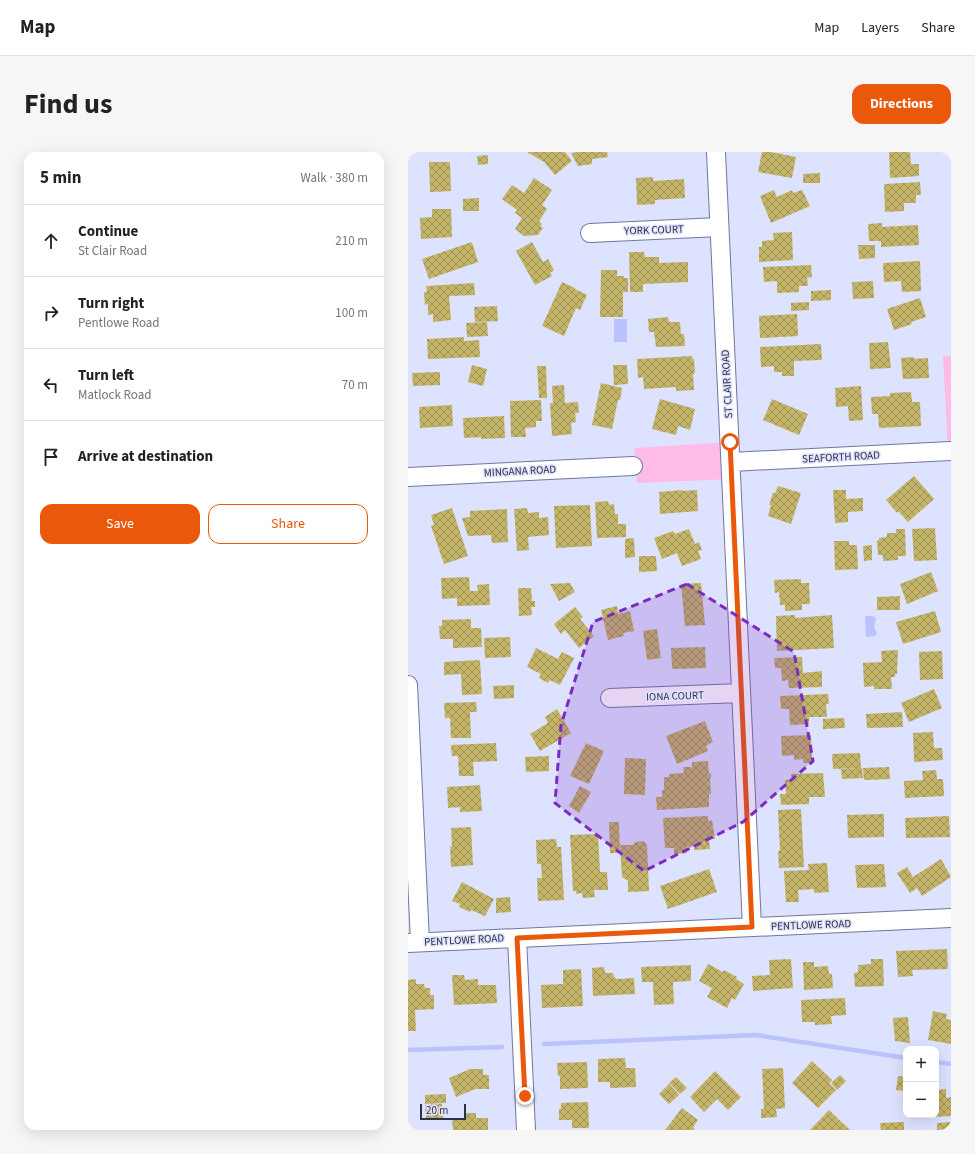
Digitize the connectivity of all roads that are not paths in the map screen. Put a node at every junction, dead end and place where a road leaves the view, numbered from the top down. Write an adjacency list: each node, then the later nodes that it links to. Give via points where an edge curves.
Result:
1 (716, 152): 2 (street, ST CLAIR ROAD)
2 (719, 227): 3 (street, YORK COURT); 5 (street, ST CLAIR ROAD)
3 (590, 233)
4 (951, 451): 5 (street, SEAFORTH ROAD)
5 (731, 462): 9 (street, ST CLAIR ROAD)
6 (633, 466): 7 (street, MINGANA ROAD)
7 (408, 476)
8 (408, 685): 11 (street)
9 (741, 693): 10 (street, IONA COURT); 13 (street, ST CLAIR ROAD)
10 (610, 698)
11 (408, 709): 15 (street)
12 (951, 918): 13 (street, PENTLOWE ROAD)
13 (752, 927): 14 (street, PENTLOWE ROAD)
14 (517, 938): 15 (street, PENTLOWE ROAD); 16 (street)
15 (414, 942)
16 (526, 1130)

